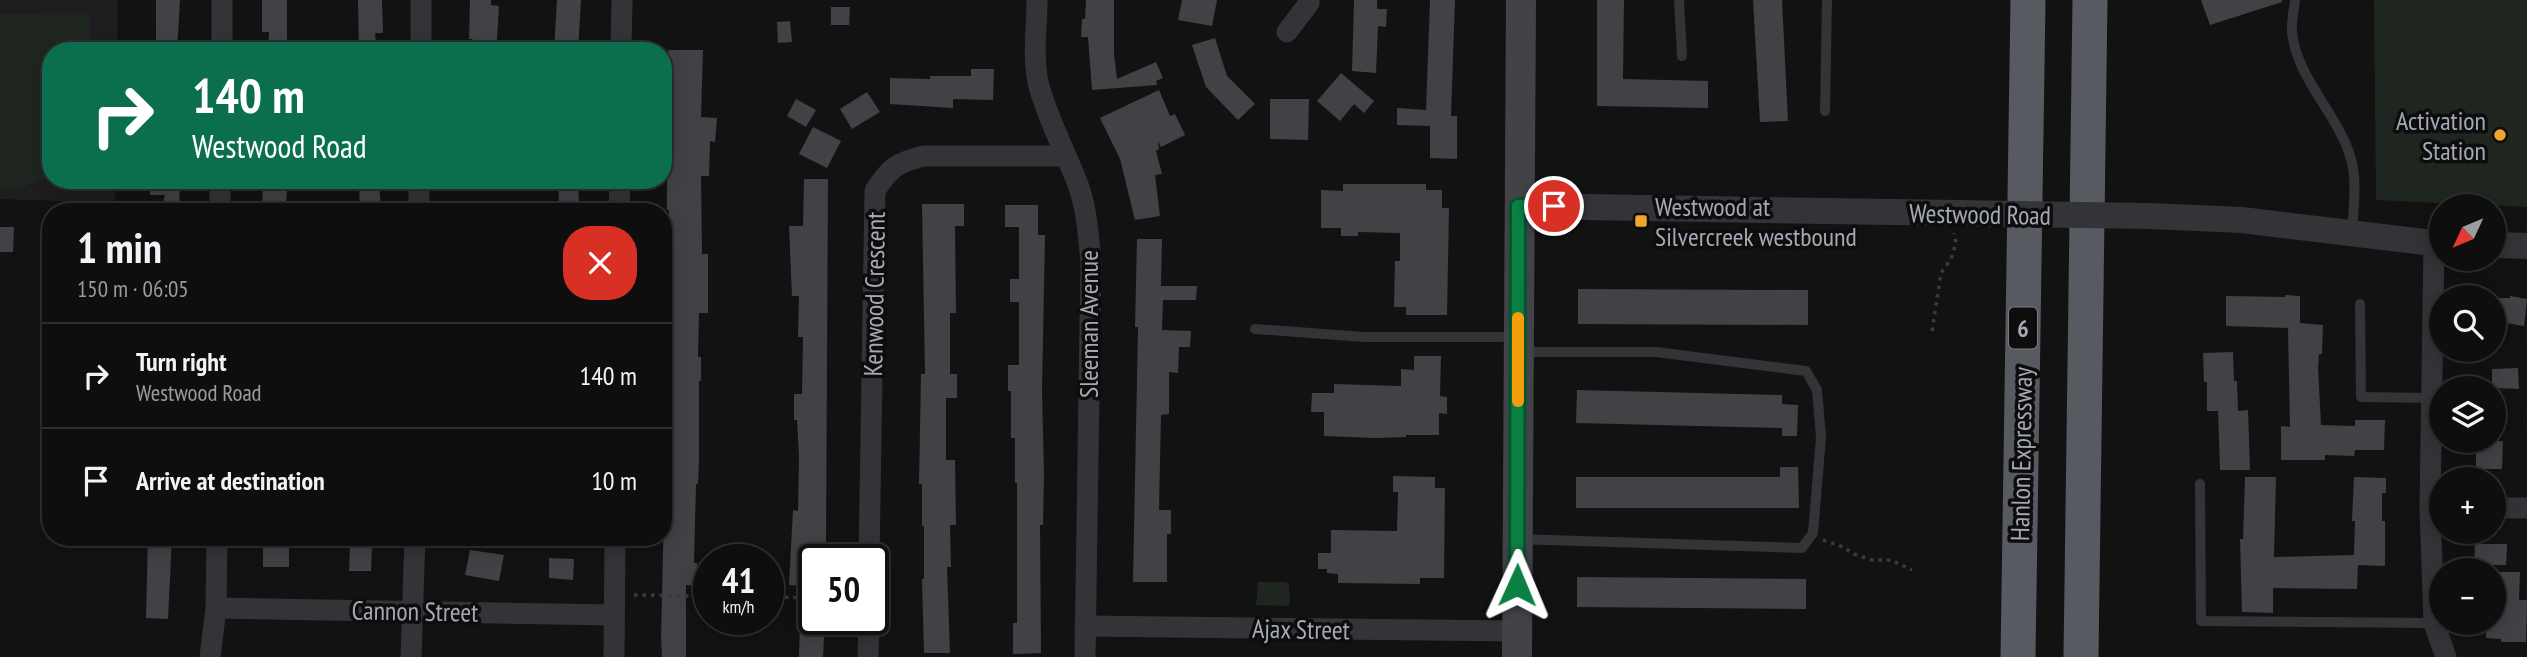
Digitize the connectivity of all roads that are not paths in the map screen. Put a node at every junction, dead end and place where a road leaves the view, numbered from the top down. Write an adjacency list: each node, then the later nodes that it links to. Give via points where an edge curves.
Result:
1 (222, 0): 13 (street)
2 (421, 0): 14 (street)
3 (622, 0): 15 (street)
4 (1037, 0): 18 (street, Sleeman Avenue, via 1039,85)
5 (1309, 0): 12 (street)
6 (1521, 0): 19 (main road)
7 (1679, 0): 16 (lane)
8 (1827, 0): 17 (lane)
9 (2028, 0): 51 (highway, Hanlon Expressway / 6)
10 (2090, 0): 52 (highway)
11 (2295, 0): 20 (lane, via 2292,32 2300,62 2342,133 2352,164)
12 (1287, 32)
13 (222, 42)
14 (421, 42)
15 (621, 42)
16 (1682, 56)
17 (1825, 111)
18 (1066, 156): 34 (street, Kenwood Crescent, via 924,156 904,160 886,173 875,191); 42 (street, Sleeman Avenue, via 1085,210 1091,261)
19 (1518, 206): 20 (street, Westwood Road, bridge, via 1956,220 2150,216 2242,220); 27 (main road)
20 (2352, 233): 21 (street, Westwood Road)
21 (2429, 243)
22 (2506, 245): 23 (street)
23 (2527, 246)
24 (2436, 271): 28 (street)
25 (2361, 304): 29 (lane, via 2361,397)
26 (1255, 329): 27 (lane)
27 (1517, 344): 33 (main road); 33 (lane, via 1656,352 1806,371 1817,390 1821,437 1813,533 1801,548)
28 (2431, 376)
29 (2429, 398)
30 (2200, 484): 41 (lane, via 2201,621)
31 (2506, 508): 32 (street)
32 (2527, 508)
33 (1518, 539): 45 (main road)
34 (869, 544)
35 (217, 546): 39 (street)
36 (415, 546): 40 (street)
37 (615, 546): 38 (street)
38 (614, 605): 40 (street, Cannon Street); 48 (street)
39 (216, 608): 40 (street, Cannon Street); 46 (street)
40 (414, 612): 47 (street)
41 (2429, 623)
42 (1085, 626): 45 (street, Ajax Street); 50 (street, Sleeman Avenue)
43 (869, 635): 49 (street)
44 (2438, 635): 53 (street)
45 (1517, 644)
46 (210, 657)
47 (411, 657)
48 (614, 657)
49 (868, 657)
50 (1085, 657)
51 (2018, 657)
52 (2081, 657)
53 (2446, 657)

